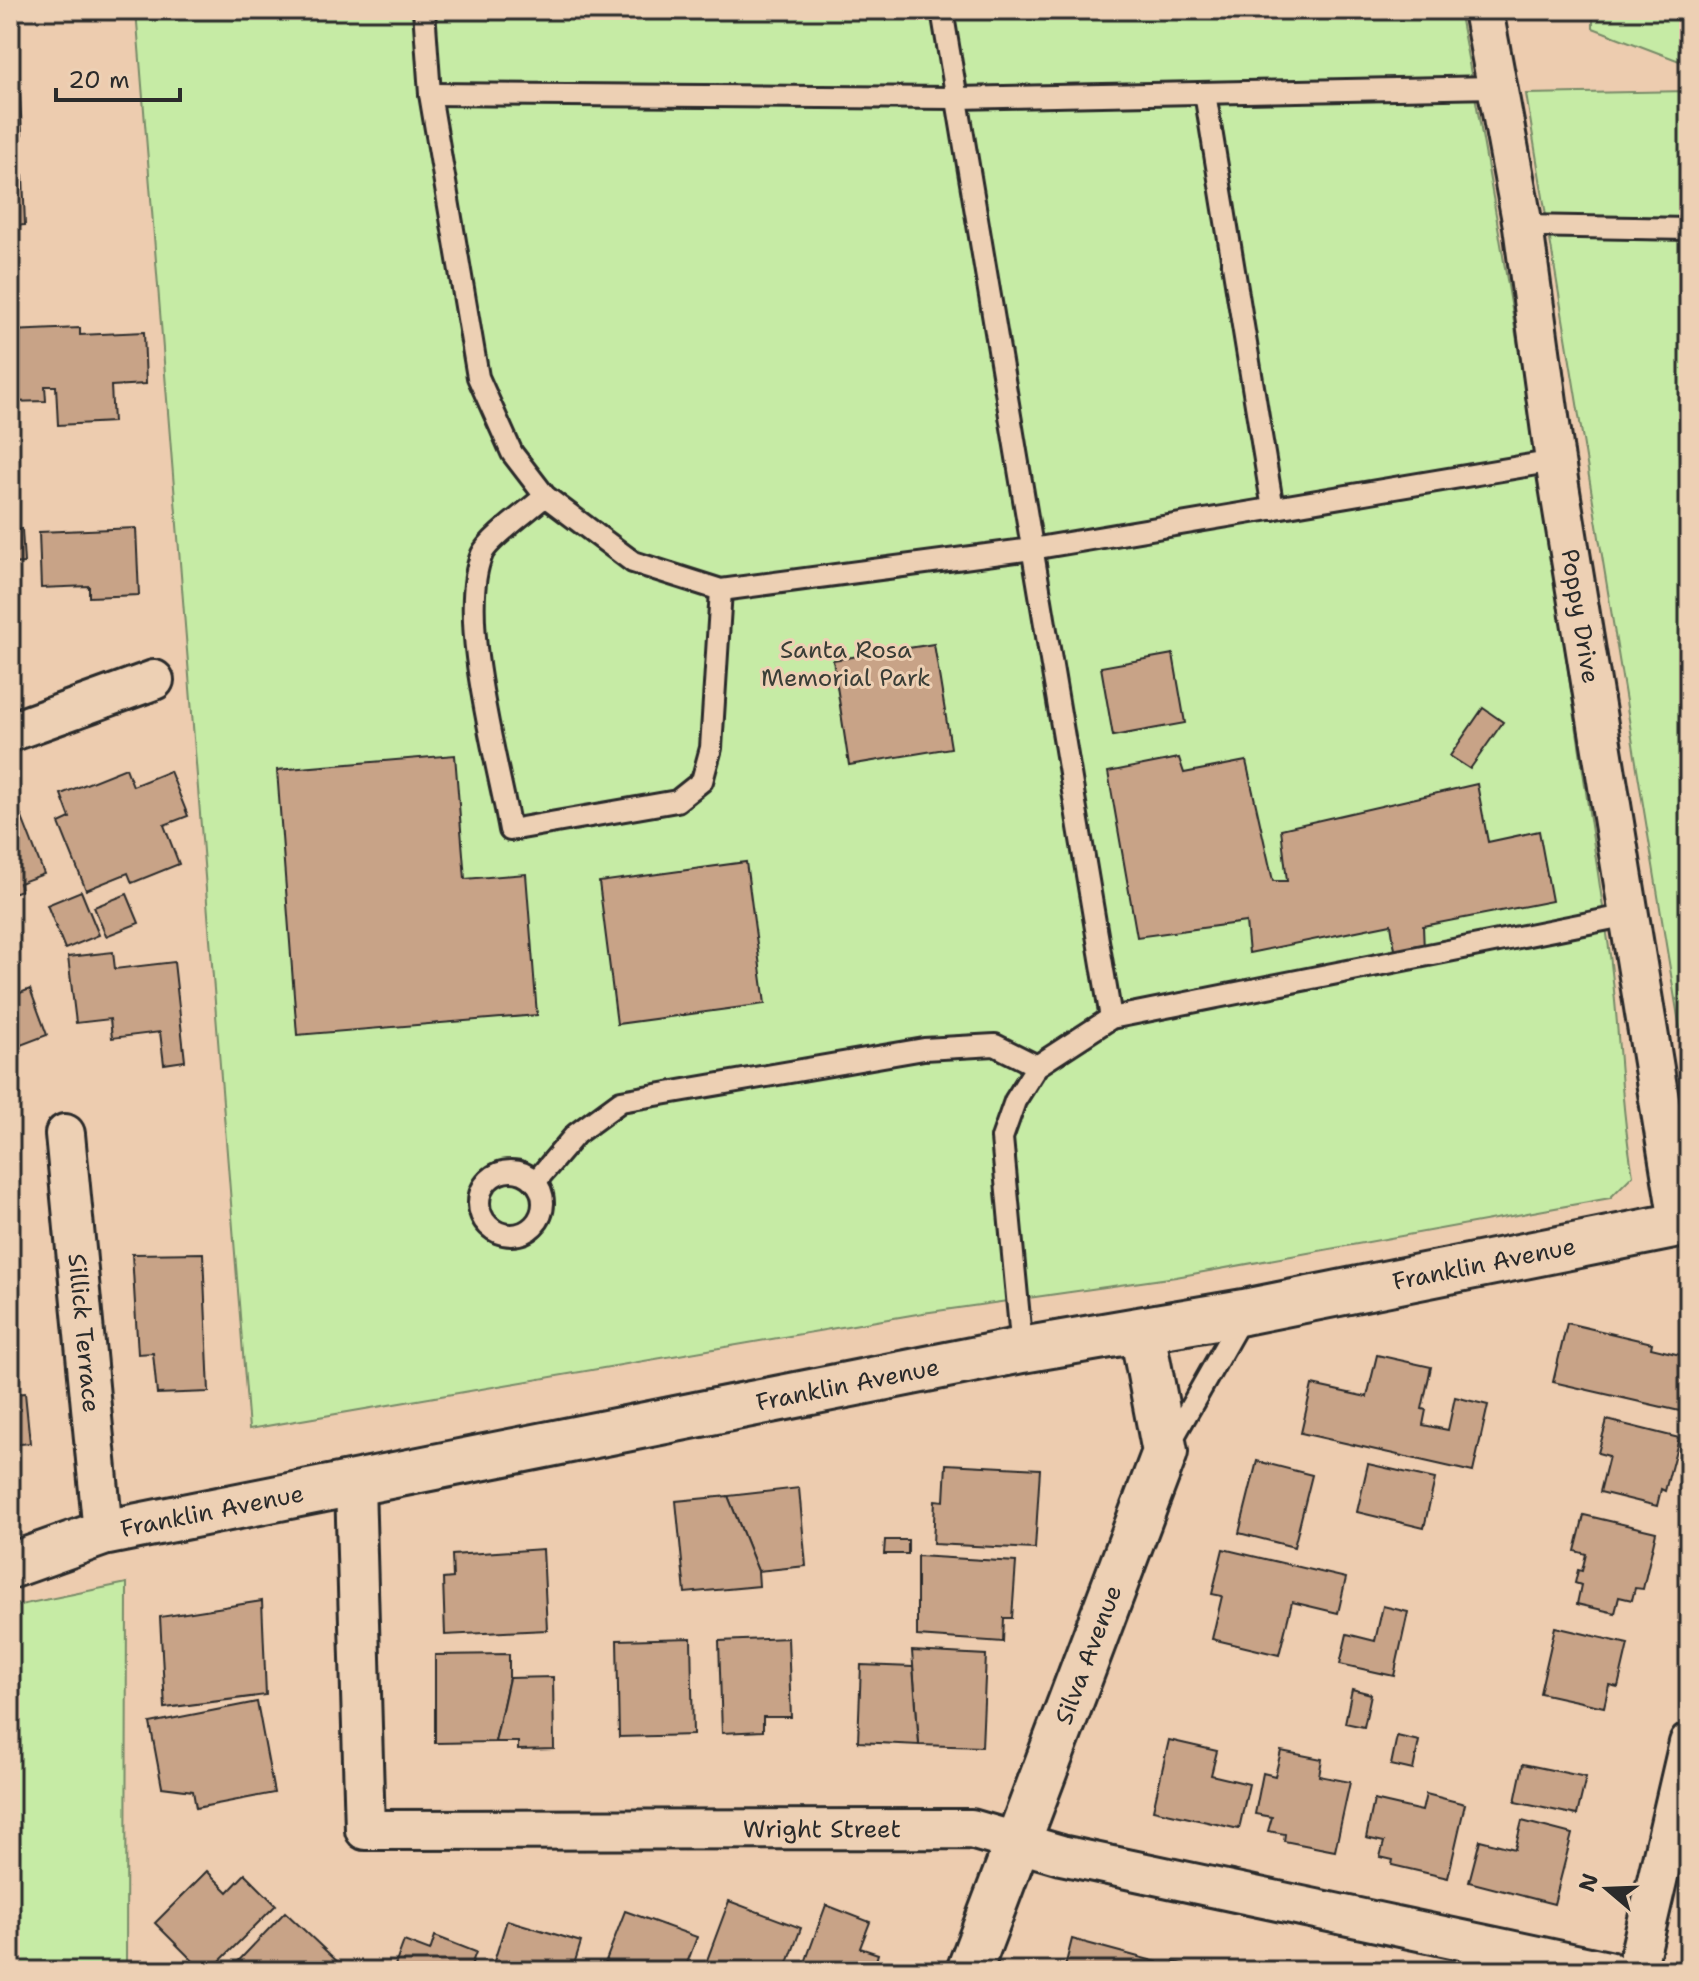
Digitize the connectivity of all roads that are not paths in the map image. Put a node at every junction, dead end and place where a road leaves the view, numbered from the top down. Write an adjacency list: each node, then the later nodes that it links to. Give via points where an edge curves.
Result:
1 (424, 10): 6 (lane)
2 (942, 10): 7 (lane)
3 (1483, 10): 4 (street, Poppy Drive)
4 (1494, 87): 5 (lane); 8 (street, Poppy Drive)
5 (1205, 93): 7 (lane); 12 (lane)
6 (430, 94): 7 (lane); 11 (lane, via 478,377 512,453)
7 (957, 98): 13 (lane)
8 (1523, 226): 9 (lane); 10 (street, Poppy Drive)
9 (1689, 229)
10 (1555, 461): 12 (lane); 17 (street, Poppy Drive)
11 (545, 496): 14 (lane, via 633,562); 14 (lane, via 483,551 472,599 510,830 677,801 702,781 711,748)
12 (1273, 509): 13 (lane)
13 (1032, 549): 14 (lane); 18 (lane)
14 (721, 590)
15 (154, 680): 16 (street)
16 (10, 732)
17 (1629, 915): 18 (lane); 22 (street, Poppy Drive)
18 (1111, 1018): 19 (lane)
19 (1037, 1066): 21 (lane, via 995,1045 924,1049 621,1101 576,1134); 25 (lane, via 1015,1101 1002,1138)
20 (65, 1134): 28 (street, Sillick Terrace)
21 (535, 1182)
22 (1684, 1223): 23 (main road, Franklin Avenue)
23 (1244, 1312): 24 (main road, Franklin Avenue); 26 (lane)
24 (1142, 1332): 25 (main road, Franklin Avenue); 26 (main road)
25 (1022, 1350): 27 (main road, Franklin Avenue)
26 (1165, 1452): 31 (main road, Silva Avenue)
27 (355, 1485): 28 (main road, Franklin Avenue); 31 (street, Wright Street, via 365,1830 971,1829)
28 (103, 1533): 29 (main road, Franklin Avenue)
29 (10, 1566)
30 (1689, 1743): 34 (street)
31 (1016, 1843): 32 (main road, Silva Avenue); 33 (street, Wright Street)
32 (969, 1971)
33 (1608, 1971)
34 (1636, 1971)

